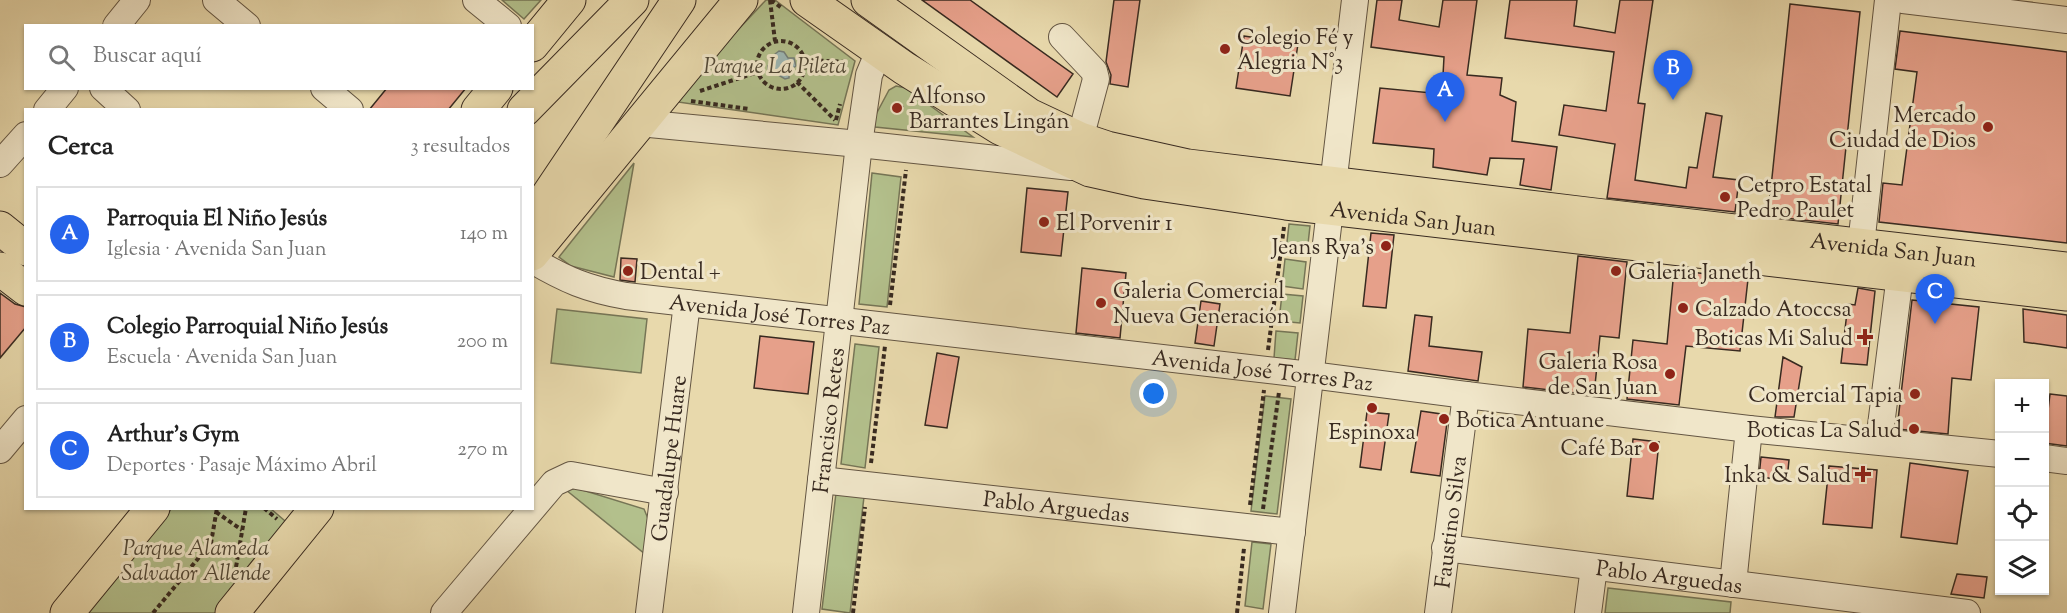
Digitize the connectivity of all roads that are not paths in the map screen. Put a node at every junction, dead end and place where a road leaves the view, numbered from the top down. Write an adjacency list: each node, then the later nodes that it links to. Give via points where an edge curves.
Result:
1 (136, 0): 14 (street)
2 (216, 0): 15 (street)
3 (476, 0): 16 (street)
4 (569, 0): 18 (main road)
5 (632, 0): 28 (main road)
6 (679, 0): 36 (main road)
7 (741, 0): 29 (main road)
8 (868, 0): 31 (main road, Avenida San Juan, via 1029,115)
9 (1355, 0): 35 (street)
10 (1888, 0): 38 (street)
11 (1903, 0): 13 (street)
12 (798, 7): 19 (main road, Avenida San Juan)
13 (2067, 20)
14 (118, 24)
15 (245, 24)
16 (506, 24)
17 (1062, 37): 31 (street, via 1094,70 1096,79)
18 (534, 43)
19 (865, 56): 32 (street, Francisco Retes, via 869,75); 34 (main road, Avenida San Juan, via 904,68 999,128)
20 (63, 90): 24 (street)
21 (105, 90): 25 (street)
22 (326, 90): 26 (street)
23 (494, 90): 27 (main road)
24 (49, 108)
25 (125, 108)
26 (348, 108)
27 (480, 108)
28 (526, 108)
29 (639, 123): 32 (street); 40 (main road)
30 (24, 137): 33 (street)
31 (1080, 139): 35 (main road, Avenida San Juan, via 1125,153)
32 (859, 144): 34 (street); 48 (street, Francisco Retes)
33 (0, 164)
34 (1090, 170): 35 (main road, Avenida San Juan, via 1143,182 1286,203)
35 (1332, 196): 38 (main road, Avenida San Juan); 44 (main road, Avenida San Juan); 49 (street)
36 (534, 216)
37 (0, 228): 39 (main road)
38 (1861, 245): 43 (main road, Avenida San Juan)
39 (24, 247)
40 (534, 252)
41 (534, 261): 47 (street, Avenida José Torres Paz, via 595,291)
42 (0, 269): 45 (main road)
43 (2067, 269)
44 (1900, 275): 46 (main road, Avenida San Juan); 53 (street)
45 (24, 287)
46 (2067, 294)
47 (687, 303): 48 (street, Avenida José Torres Paz); 59 (street, Guadalupe Huare)
48 (839, 320): 49 (street, Avenida José Torres Paz); 58 (street, Francisco Retes)
49 (1311, 375): 50 (street, Avenida José Torres Paz); 64 (street)
50 (1466, 395): 52 (street, Avenida José Torres Paz); 65 (street, Faustino Silva)
51 (24, 421): 54 (street)
52 (1749, 429): 53 (street, Avenida José Torres Paz); 67 (street)
53 (1879, 441): 55 (street, Avenida José Torres Paz)
54 (0, 450)
55 (1995, 453)
56 (2049, 459): 57 (street)
57 (2067, 461)
58 (821, 480): 64 (street, Pablo Arguedas, via 1254,523); 74 (street, Francisco Retes)
59 (665, 492): 60 (street, via 571,475 554,483); 68 (street, Guadalupe Huare)
60 (534, 507)
61 (151, 510): 69 (main road)
62 (531, 510): 71 (street)
63 (306, 512): 70 (main road)
64 (1292, 532): 75 (street)
65 (1445, 549): 66 (street, Pablo Arguedas); 76 (street, Faustino Silva)
66 (1594, 567): 67 (street, Pablo Arguedas); 77 (street)
67 (1733, 584): 78 (street, Pablo Arguedas)
68 (652, 587): 72 (street); 73 (street, Guadalupe Huare)
69 (67, 613)
70 (232, 613)
71 (444, 613)
72 (631, 613)
73 (649, 613)
74 (806, 613)
75 (1282, 613)
76 (1438, 613)
77 (1588, 613)
78 (1967, 613)

